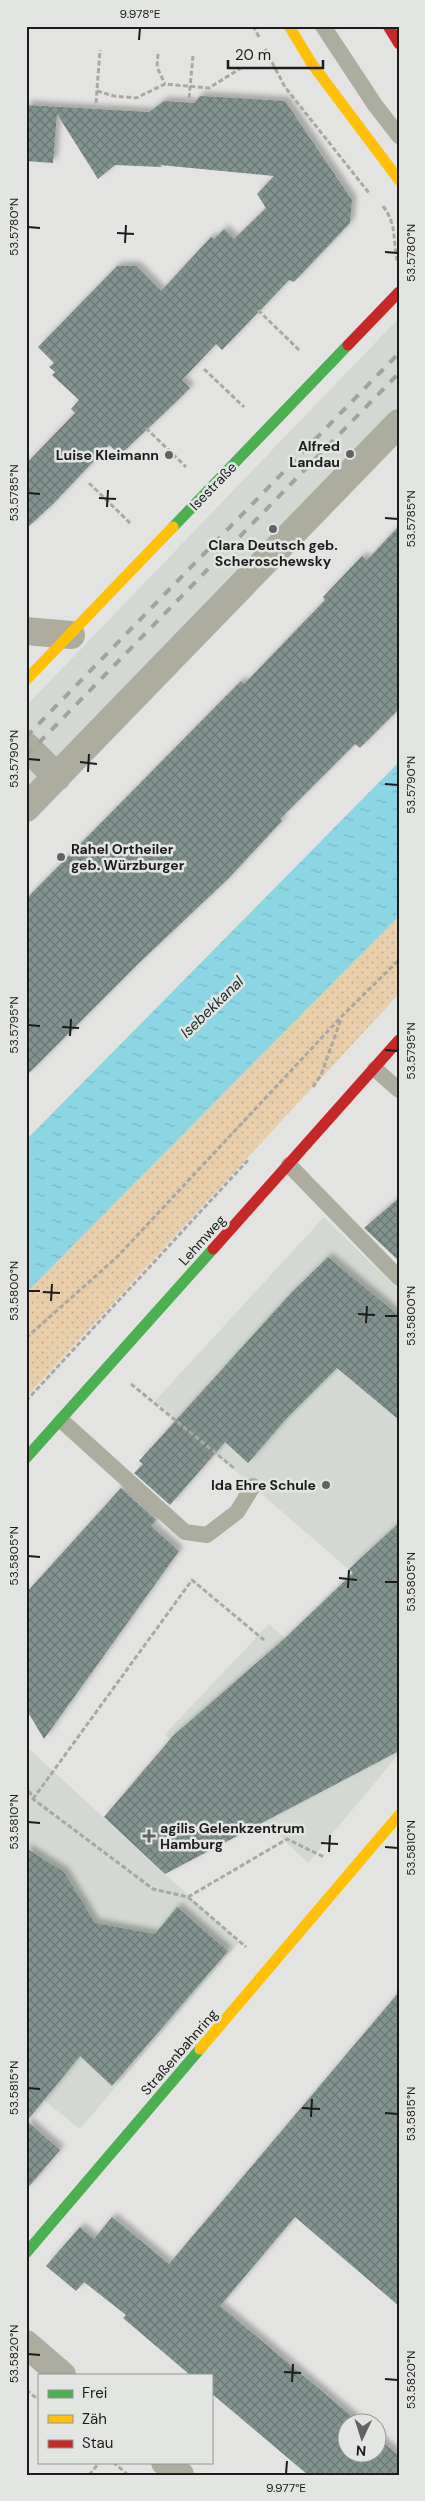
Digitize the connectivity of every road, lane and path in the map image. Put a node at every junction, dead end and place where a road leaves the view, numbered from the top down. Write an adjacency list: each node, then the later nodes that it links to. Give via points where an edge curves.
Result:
1 (253, 26): 5 (path)
2 (289, 26): 18 (street, via 312,64)
3 (323, 26): 17 (lane, via 375,106)
4 (388, 26): 6 (street)
5 (260, 38)
6 (399, 44)
7 (100, 50): 14 (path)
8 (158, 54): 12 (path, via 157,67)
9 (193, 56): 13 (path)
10 (272, 65): 19 (path, via 285,87)
11 (240, 68): 13 (path, via 209,88)
12 (165, 84): 13 (path); 14 (path, via 136,98)
13 (190, 86): 15 (path)
14 (97, 91): 16 (path)
15 (189, 98)
16 (96, 103)
17 (399, 136)
18 (399, 180)
19 (371, 195)
20 (381, 203): 21 (path, via 395,228 395,252)
21 (399, 265)
22 (399, 292): 33 (street, Isestraße)
23 (258, 310): 24 (path)
24 (299, 350)
25 (204, 369): 26 (path)
26 (244, 408)
27 (399, 423): 36 (street)
28 (146, 428): 29 (path)
29 (186, 467)
30 (89, 483): 31 (path)
31 (131, 524)
32 (26, 631): 33 (street)
33 (70, 635): 34 (street, Isestraße)
34 (26, 680)
35 (26, 746): 36 (street)
36 (57, 777): 37 (street)
37 (26, 808)
38 (399, 960): 39 (path)
39 (342, 1016): 43 (path, via 321,1075); 47 (path, via 117,1257)
40 (399, 1040): 41 (street, Lehmweg)
41 (375, 1069): 42 (lane); 45 (street, Lehmweg)
42 (399, 1090)
43 (309, 1093)
44 (251, 1156): 49 (path)
45 (288, 1165): 46 (lane); 48 (street, Lehmweg)
46 (399, 1278)
47 (26, 1338)
48 (110, 1366): 50 (street, Lehmweg); 52 (path)
49 (26, 1401)
50 (62, 1421): 51 (street, Lehmweg); 52 (lane, via 185,1532 207,1535 237,1512)
51 (26, 1458)
52 (253, 1486)
53 (264, 1640): 55 (path, via 192,1580)
54 (26, 1784): 55 (path)
55 (33, 1799): 58 (path, via 153,1889)
56 (399, 1815): 57 (street, Straßenbahnring)
57 (352, 1870): 58 (path, via 287,1840); 59 (street, Straßenbahnring)
58 (188, 1897): 59 (path)
59 (271, 1968): 60 (street, Straßenbahnring)
60 (26, 2253)
61 (26, 2344): 62 (street)
62 (61, 2374)
63 (26, 2390): 64 (path)
64 (38, 2399)
65 (98, 2464): 68 (path)
66 (116, 2464): 69 (path)
67 (167, 2464): 70 (street)
68 (89, 2475)
69 (128, 2475)
70 (180, 2475)

